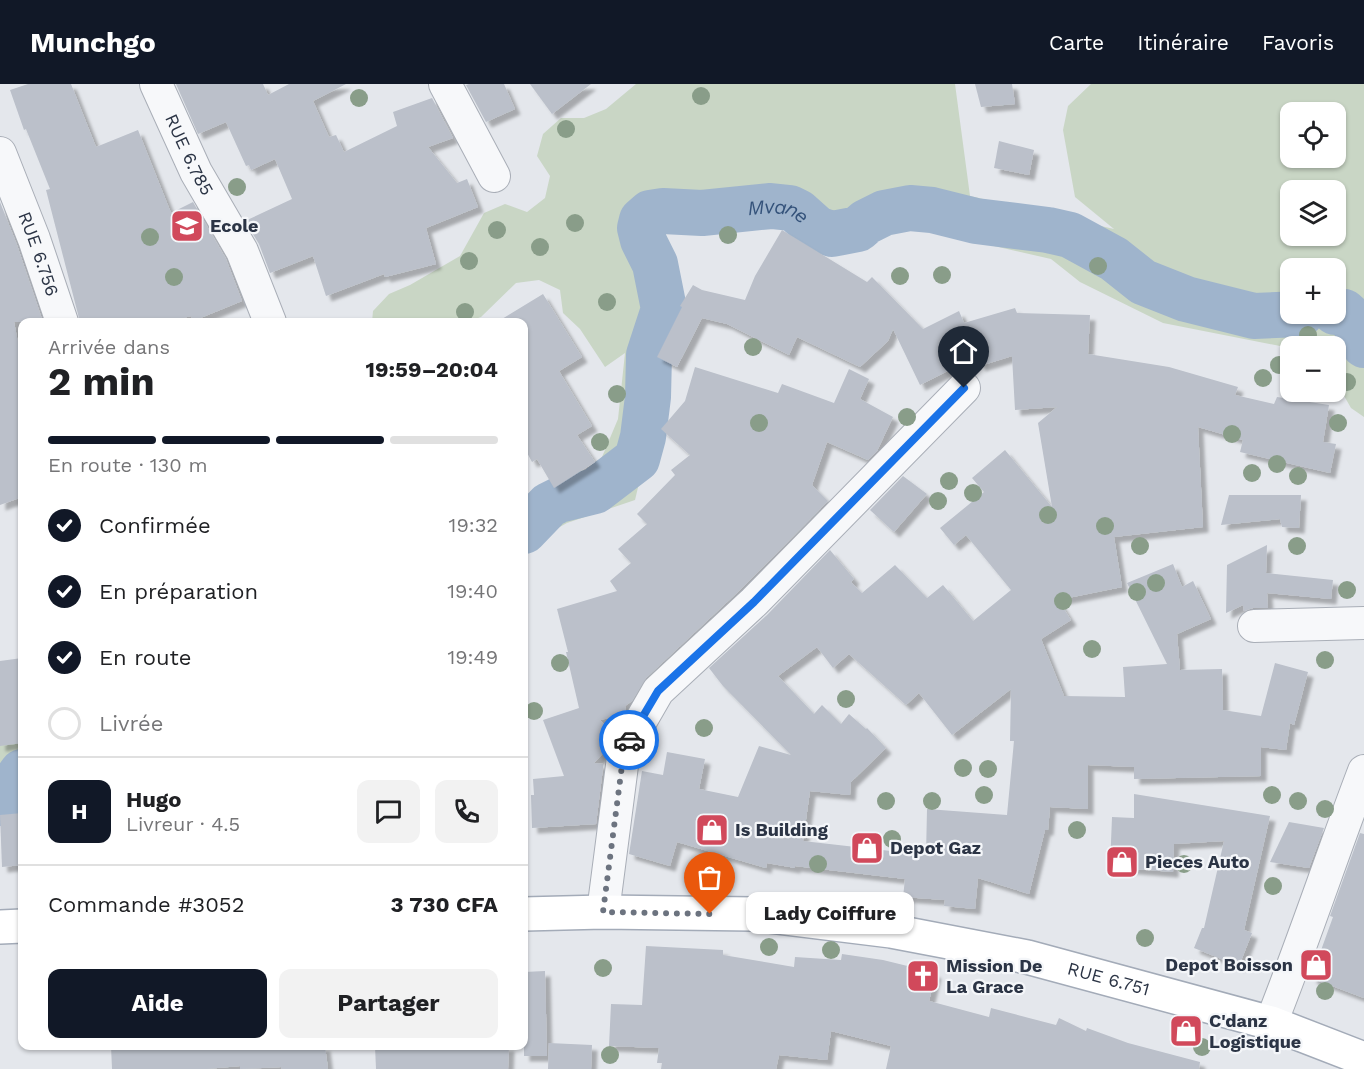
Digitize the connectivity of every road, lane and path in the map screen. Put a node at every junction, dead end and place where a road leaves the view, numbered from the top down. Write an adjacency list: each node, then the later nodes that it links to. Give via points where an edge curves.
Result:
1 (156, 84): 6 (street, RUE 6.785, via 196,172 242,251)
2 (445, 84): 4 (street)
3 (0, 153): 5 (street, RUE 6.756)
4 (494, 176)
5 (61, 318)
6 (268, 318)
7 (964, 388): 11 (street, via 754,602 658,691 624,750)
8 (1364, 623): 9 (street)
9 (1254, 626)
10 (1364, 771): 15 (street)
11 (603, 912): 12 (main road, RUE 6.751); 15 (main road, RUE 6.751, via 753,914 891,931 1027,957)
12 (528, 914)
13 (18, 926): 14 (main road)
14 (0, 927)
15 (1271, 1023): 16 (main road, RUE 6.751)
16 (1364, 1059)

